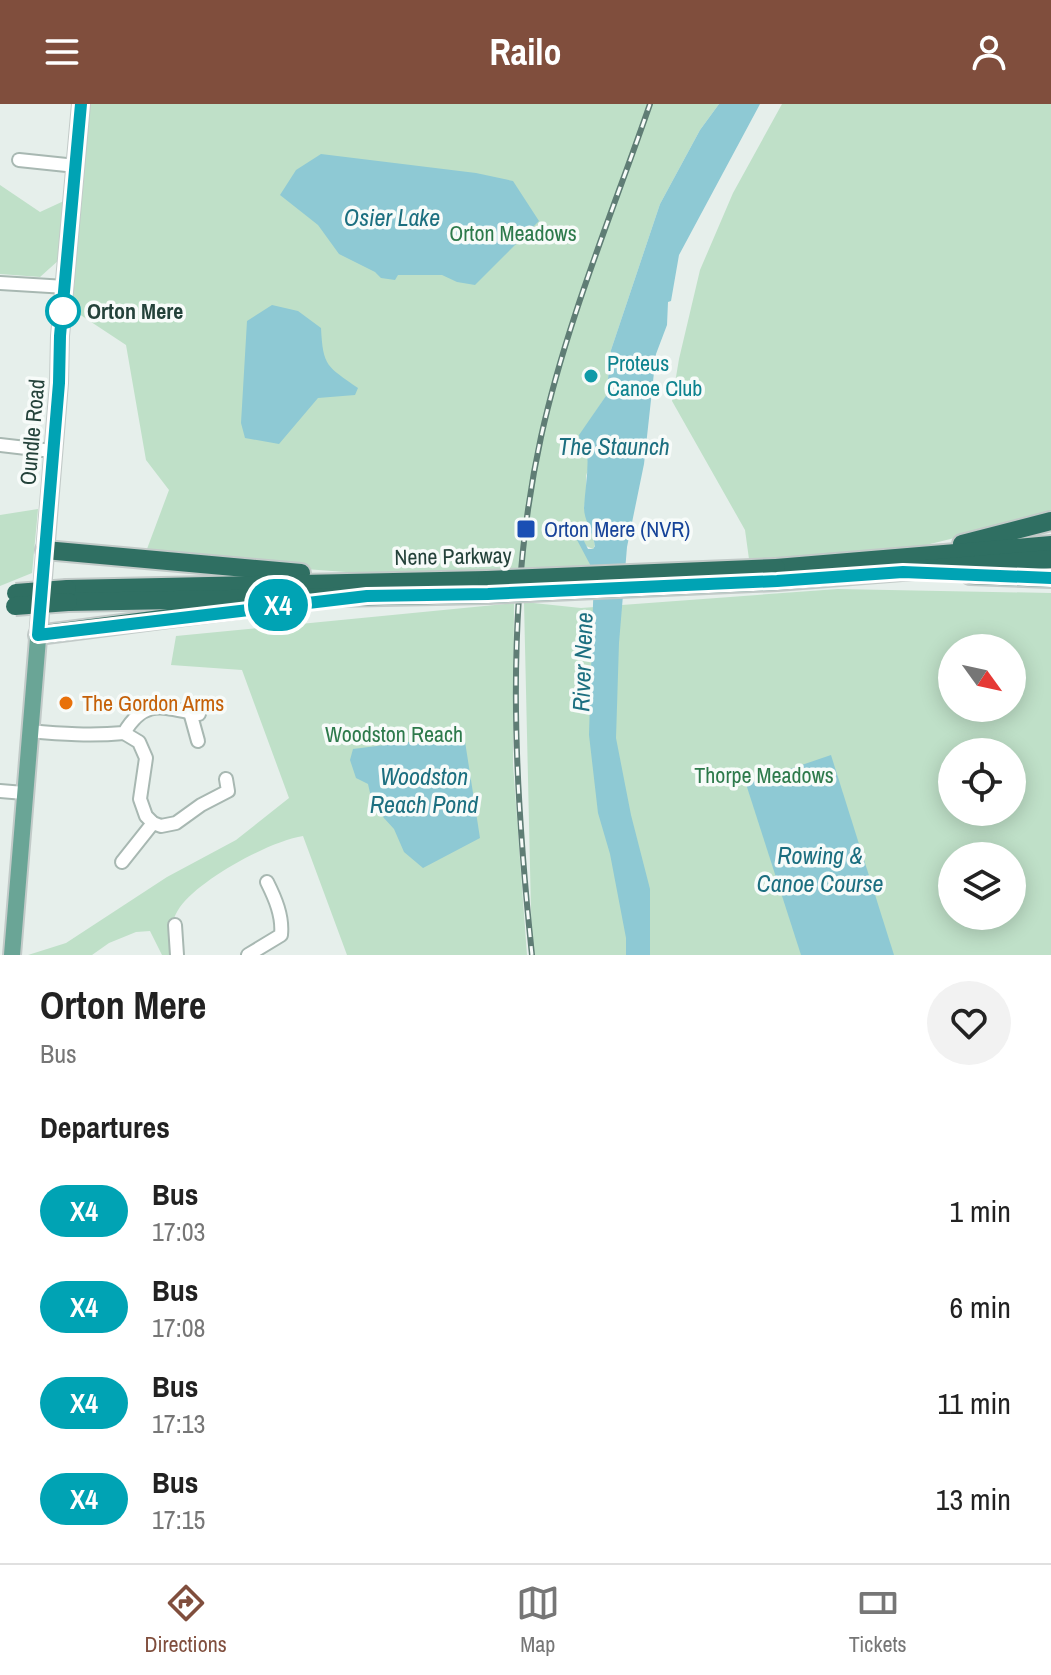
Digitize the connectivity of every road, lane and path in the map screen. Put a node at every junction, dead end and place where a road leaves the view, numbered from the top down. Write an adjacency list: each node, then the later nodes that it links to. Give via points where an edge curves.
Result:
1 (81, 104): 3 (main road, Oundle Road)
2 (19, 160): 3 (street)
3 (76, 166): 5 (main road, Oundle Road)
4 (0, 283): 5 (street)
5 (66, 287): 7 (main road, Oundle Road)
6 (0, 445): 7 (street)
7 (52, 451): 10 (main road, Oundle Road)
8 (1051, 521): 12 (highway)
9 (1051, 545): 12 (highway, Nene Parkway)
10 (45, 550): 14 (highway); 16 (main road, Oundle Road)
11 (1051, 559): 12 (highway, Nene Parkway)
12 (906, 565): 13 (highway); 14 (highway, Nene Parkway, bridge, via 487,587)
13 (1051, 578)
14 (369, 588): 15 (highway, Nene Parkway, bridge); 16 (highway)
15 (8, 600)
16 (38, 635): 17 (main road, Oundle Road)
17 (29, 731): 18 (street); 22 (main road, Oundle Road)
18 (124, 733): 19 (street, via 133,717 160,706 195,713); 23 (street, via 139,742 146,758 140,799)
19 (198, 741)
20 (226, 779): 23 (street, via 228,791 176,823)
21 (0, 791): 22 (street)
22 (24, 793): 27 (main road, Oundle Road)
23 (153, 823): 24 (street)
24 (122, 862)
25 (267, 882): 30 (street, via 276,900 281,935)
26 (175, 925): 29 (street)
27 (7, 936): 28 (main road, Oundle Road)
28 (12, 955)
29 (177, 955)
30 (248, 955)

